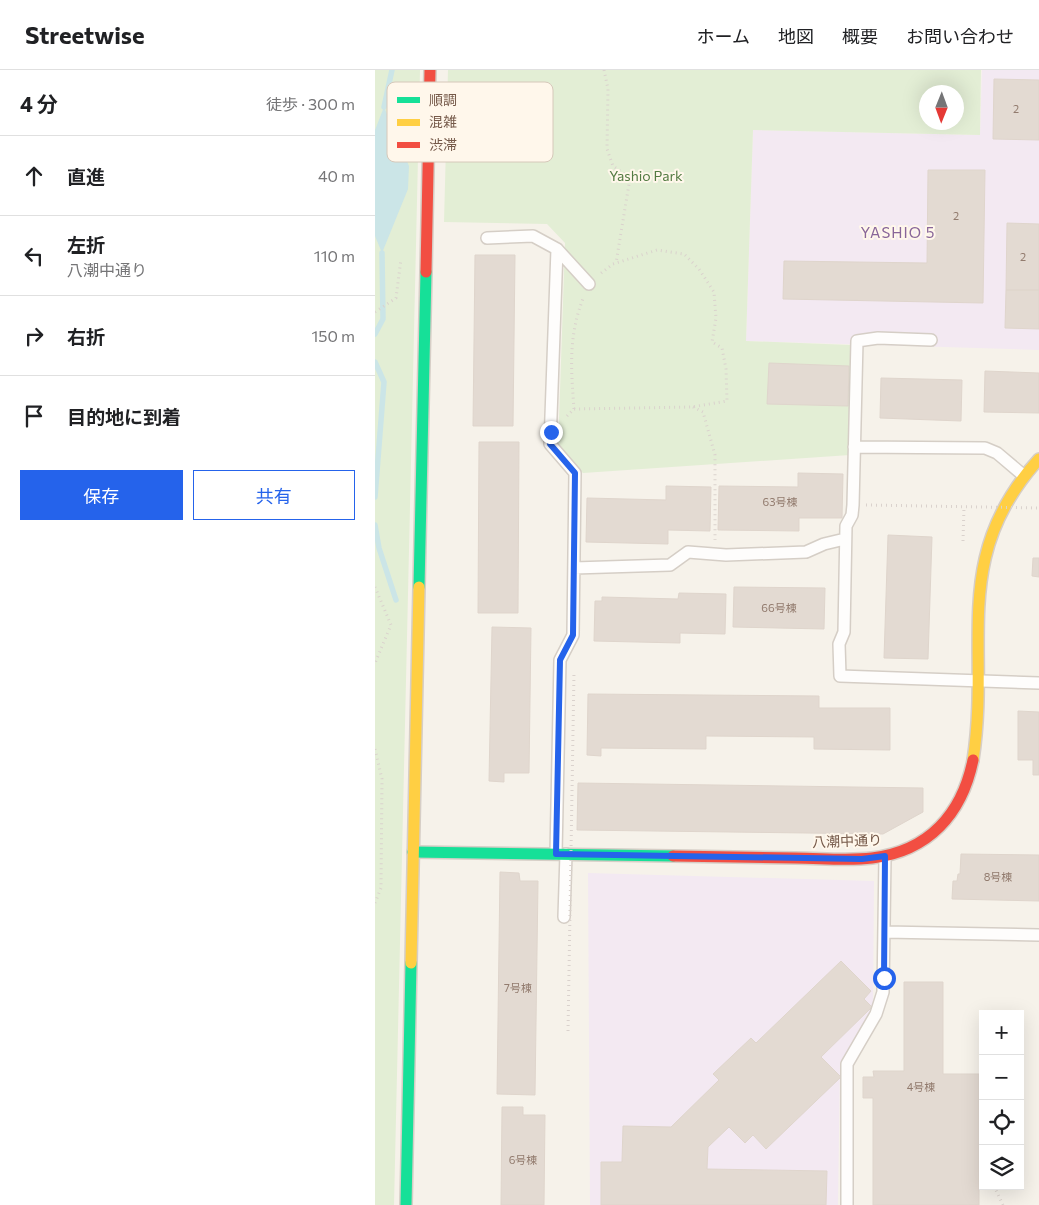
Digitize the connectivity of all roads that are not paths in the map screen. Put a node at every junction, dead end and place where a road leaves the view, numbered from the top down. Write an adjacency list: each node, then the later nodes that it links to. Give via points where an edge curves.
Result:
1 (428, 162): 13 (street)
2 (487, 238): 3 (lane, via 533,236)
3 (557, 249): 4 (lane); 10 (lane, via 550,444 575,473)
4 (589, 284)
5 (931, 340): 6 (lane, via 878,338 857,341)
6 (855, 446): 8 (lane, via 985,448 997,453); 9 (lane, via 853,515 846,526)
7 (1039, 460): 8 (street, 八潮中通り)
8 (1023, 475): 11 (street, 八潮中通り, via 999,514 985,554 980,588)
9 (845, 540): 10 (lane, via 806,552 688,552 669,565); 11 (lane, via 840,676)
10 (574, 568): 14 (lane, via 573,635 560,660)
11 (978, 681): 12 (lane); 15 (street, 八潮中通り, via 975,761 961,801 947,821 929,836)
12 (1039, 683)
13 (413, 852): 14 (street, 八潮中通り); 19 (street)
14 (561, 854): 15 (street, 八潮中通り, via 862,859); 16 (lane)
15 (885, 856): 17 (lane)
16 (564, 917)
17 (885, 932): 18 (lane); 20 (lane, via 881,1001 847,1064)
18 (1039, 935)
19 (406, 1205)
20 (847, 1205)

